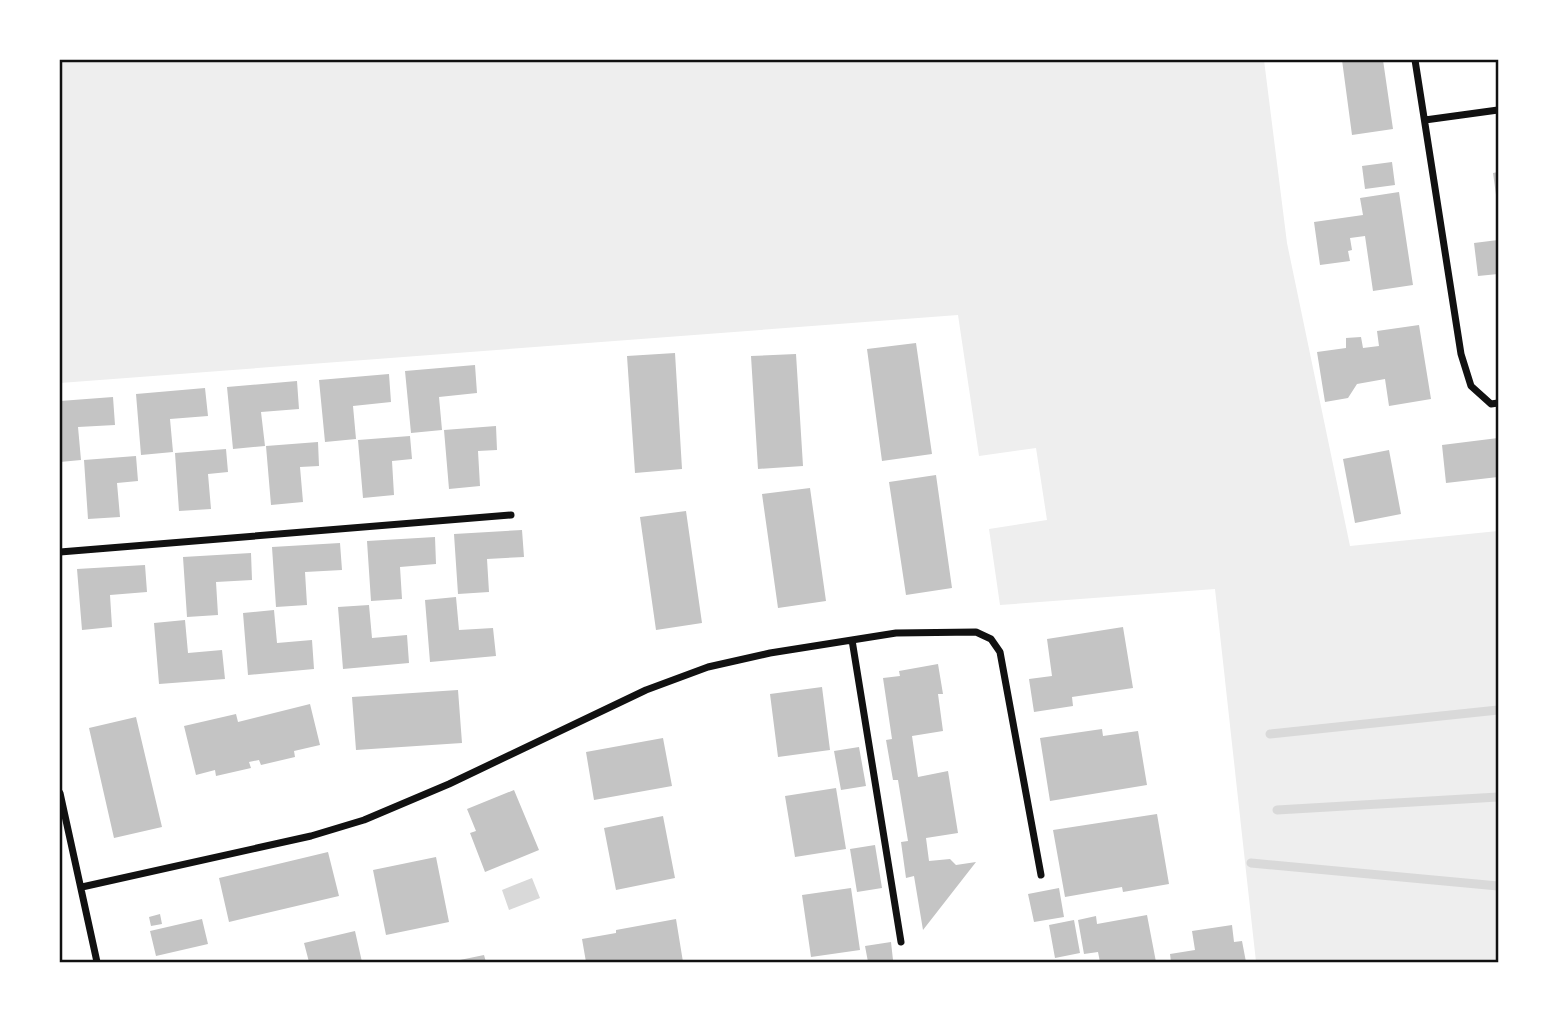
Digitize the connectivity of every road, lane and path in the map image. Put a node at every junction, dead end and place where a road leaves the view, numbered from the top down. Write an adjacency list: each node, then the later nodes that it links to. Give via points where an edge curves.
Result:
1 (1415, 60): 3 (street)
2 (1499, 110): 3 (street)
3 (1424, 120): 4 (street, via 1461,354 1471,386 1491,404)
4 (1499, 403)
5 (511, 515): 6 (street)
6 (60, 552)
7 (852, 640): 9 (street, via 923,632 976,632 991,639 1000,652); 10 (street, via 708,667 646,690 365,820); 11 (street)
8 (60, 793): 10 (street)
9 (1041, 875)
10 (82, 887): 12 (street)
11 (901, 942)
12 (97, 962)

